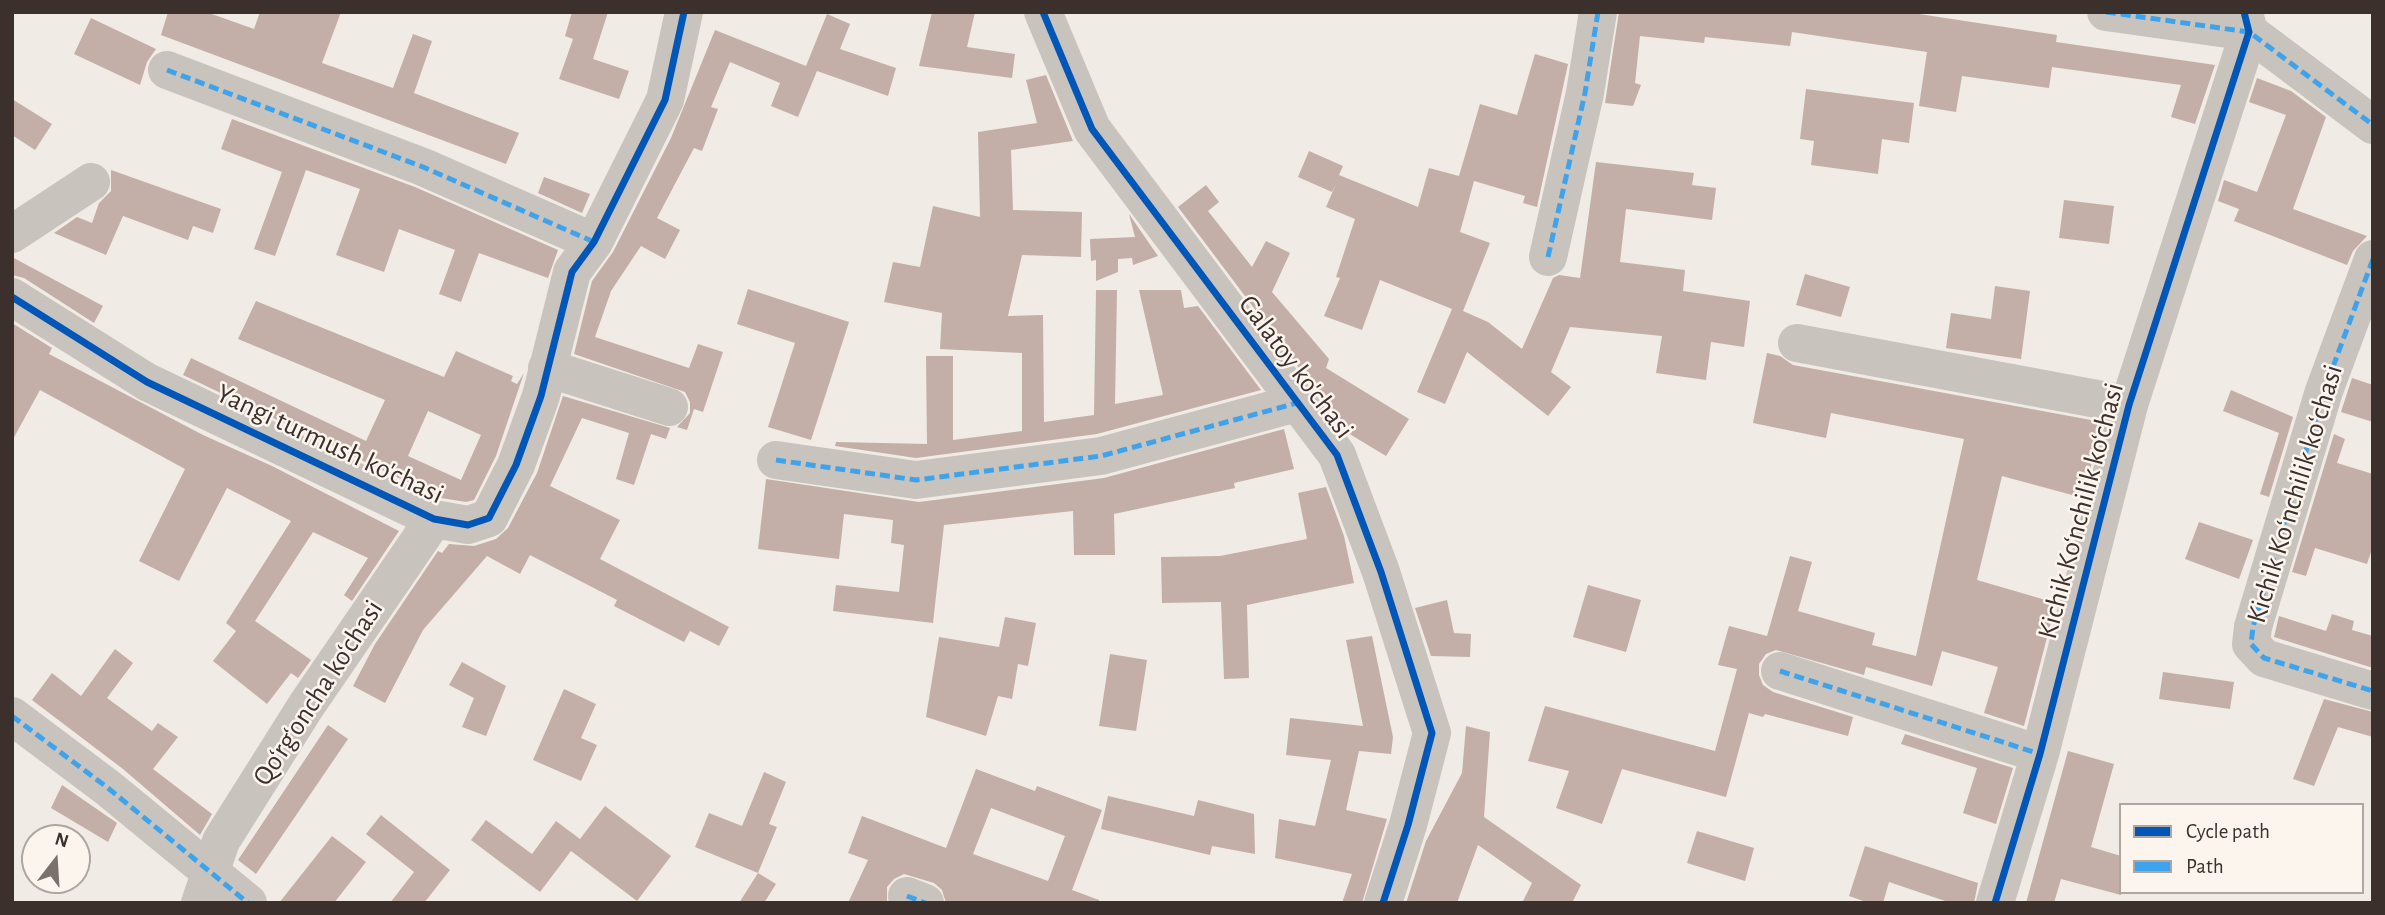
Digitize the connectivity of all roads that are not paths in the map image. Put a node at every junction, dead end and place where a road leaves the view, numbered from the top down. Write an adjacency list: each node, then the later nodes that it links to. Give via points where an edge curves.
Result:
1 (684, 12): 10 (street, Yangi turmush ko'chasi, via 665,100)
2 (1043, 12): 16 (street, Galatoy ko'chasi, via 1092,129)
3 (1598, 12): 11 (street)
4 (2106, 12): 5 (street)
5 (2246, 22): 7 (street); 17 (street, Kichik Ko‘nchilik ko‘chasi)
6 (167, 71): 10 (street, via 423,167)
7 (2373, 125)
8 (91, 182): 9 (street)
9 (12, 234)
10 (594, 242): 15 (street, Yangi turmush ko'chasi, via 572,272)
11 (1548, 257)
12 (2373, 259): 22 (street, Kichik Koʻnchilik koʻchasi, via 2323,391 2251,644 2264,658)
13 (12, 297): 20 (street, Yangi turmush ko'chasi, via 147,382)
14 (1797, 342): 17 (street)
15 (547, 368): 18 (street); 20 (street, Yangi turmush ko'chasi, via 516,465 489,518 468,525)
16 (1297, 403): 19 (street, via 1101,456 916,480); 27 (street, Galatoy ko'chasi, via 1337,455 1381,572 1432,733)
17 (2129, 405): 24 (street, Kichik Ko‘nchilik ko‘chasi)
18 (669, 407)
19 (776, 460)
20 (434, 519): 25 (street, Qo‘rg‘oncha ko‘chasi, via 220,841)
21 (1780, 671): 24 (street)
22 (2373, 691)
23 (12, 716): 25 (street, via 108,788)
24 (2040, 754): 28 (street, Kichik Ko‘nchilik ko‘chasi)
25 (204, 887): 26 (street)
26 (248, 903)
27 (1383, 903)
28 (1995, 903)

